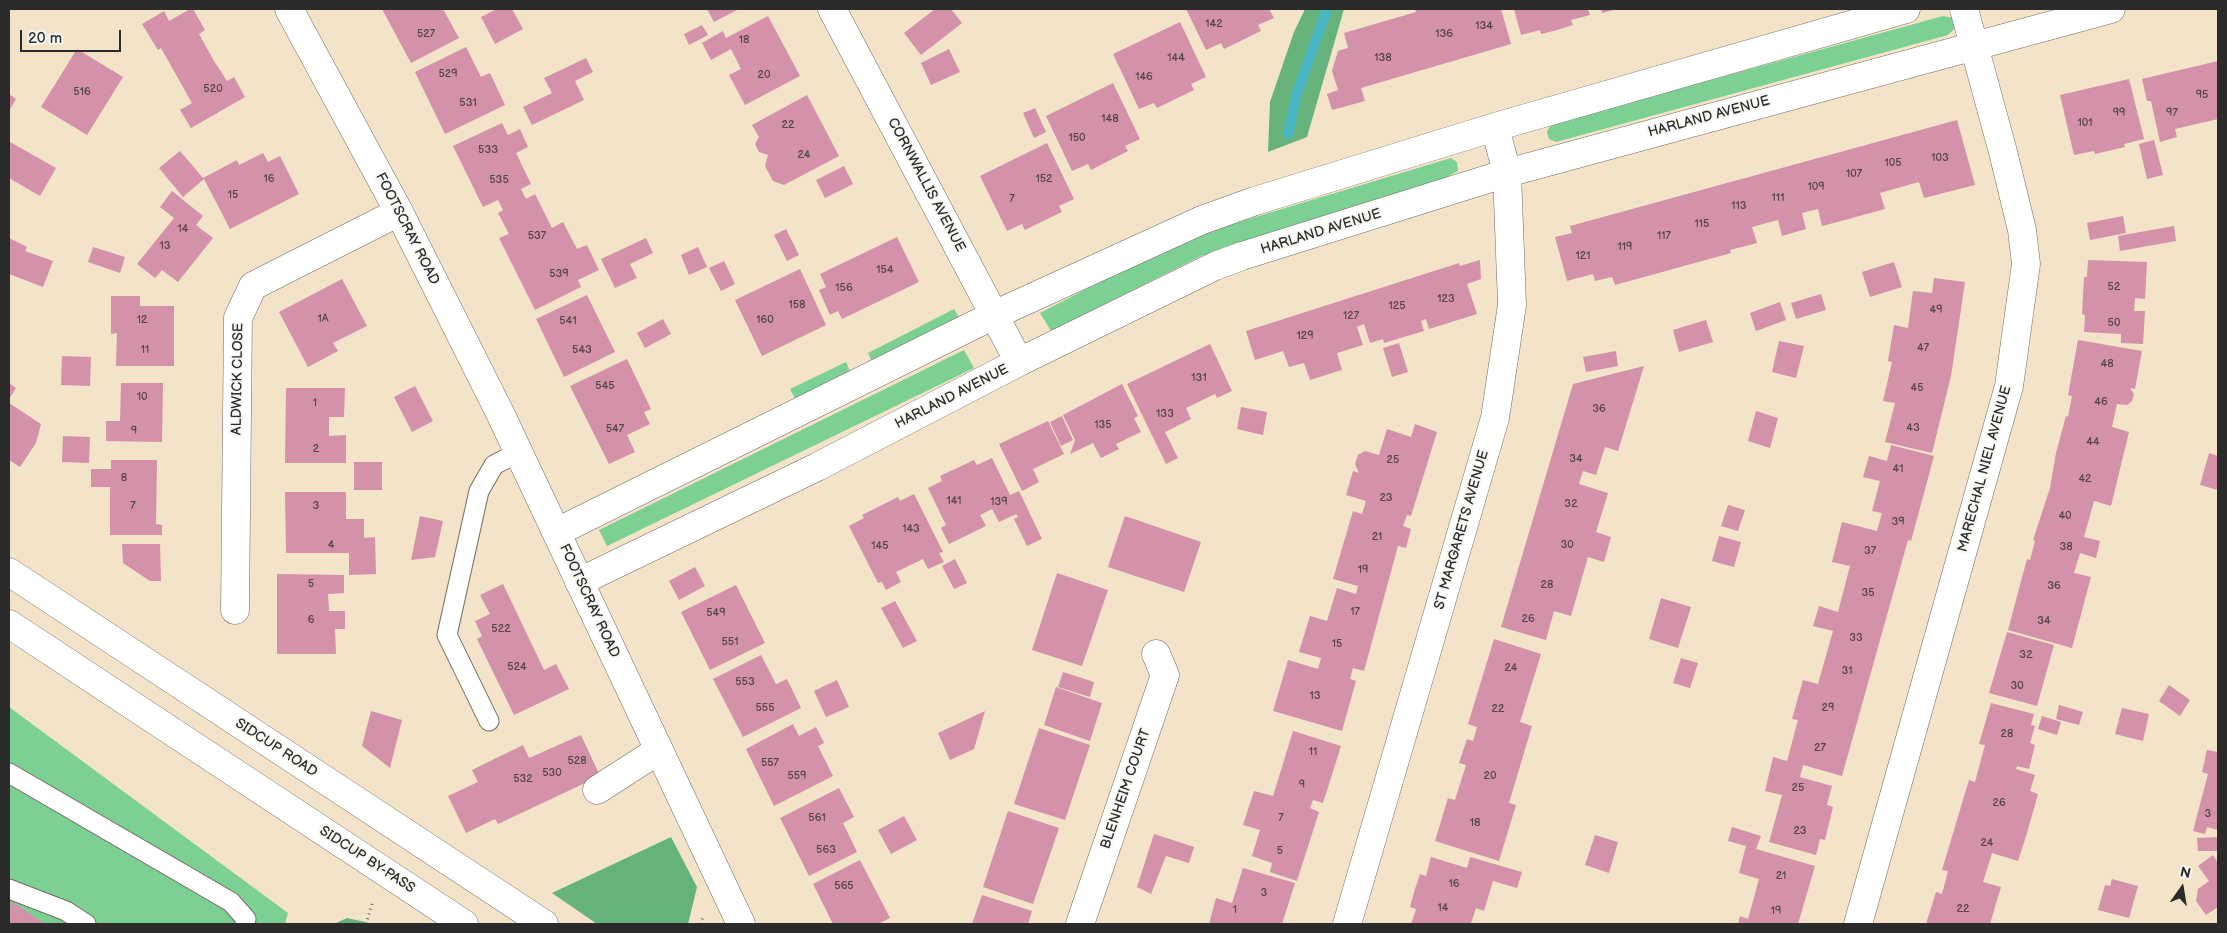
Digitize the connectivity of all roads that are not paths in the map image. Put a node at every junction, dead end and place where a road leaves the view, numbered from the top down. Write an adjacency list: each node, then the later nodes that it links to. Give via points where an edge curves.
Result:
1 (289, 9): 10 (main road, FOOTSCRAY ROAD)
2 (832, 9): 11 (main road, CORNWALLIS AVENUE)
3 (1906, 9): 8 (main road)
4 (1964, 9): 7 (main road, MARECHAL NIEL AVENUE)
5 (2111, 9): 6 (main road, HARLAND AVENUE)
6 (2038, 18): 7 (main road, HARLAND AVENUE)
7 (1974, 44): 9 (main road, HARLAND AVENUE); 32 (main road, MARECHAL NIEL AVENUE, via 2022,230 2026,264 2008,386)
8 (1495, 127): 9 (main road, ST MARGARETS AVENUE); 11 (main road, via 1255,200 1202,220)
9 (1507, 173): 12 (main road, HARLAND AVENUE, via 1215,266); 31 (main road, ST MARGARETS AVENUE, via 1512,304 1495,418)
10 (399, 212): 13 (main road, FOOTSCRAY ROAD); 17 (main road, ALDWICK CLOSE, via 252,286 238,318)
11 (994, 316): 12 (main road, CORNWALLIS AVENUE); 14 (main road)
12 (1019, 362): 16 (main road, HARLAND AVENUE, via 817,467)
13 (519, 452): 14 (main road, FOOTSCRAY ROAD); 20 (lane, via 494,465 479,491 447,635)
14 (557, 532): 16 (main road, FOOTSCRAY ROAD)
15 (9, 572): 28 (main road, SIDCUP ROAD)
16 (579, 582): 21 (main road, FOOTSCRAY ROAD)
17 (235, 610)
18 (9, 624): 27 (main road, SIDCUP BY-PASS)
19 (1156, 654): 30 (main road, BLENHEIM COURT, via 1165,675)
20 (489, 721)
21 (659, 750): 23 (main road); 29 (main road, FOOTSCRAY ROAD)
22 (9, 773): 26 (lane, via 231,902 246,919)
23 (597, 790)
24 (9, 889): 25 (lane, via 66,911)
25 (86, 924)
26 (245, 924)
27 (464, 924)
28 (544, 924)
29 (741, 924)
30 (1080, 924)
31 (1346, 924)
32 (1858, 924)

